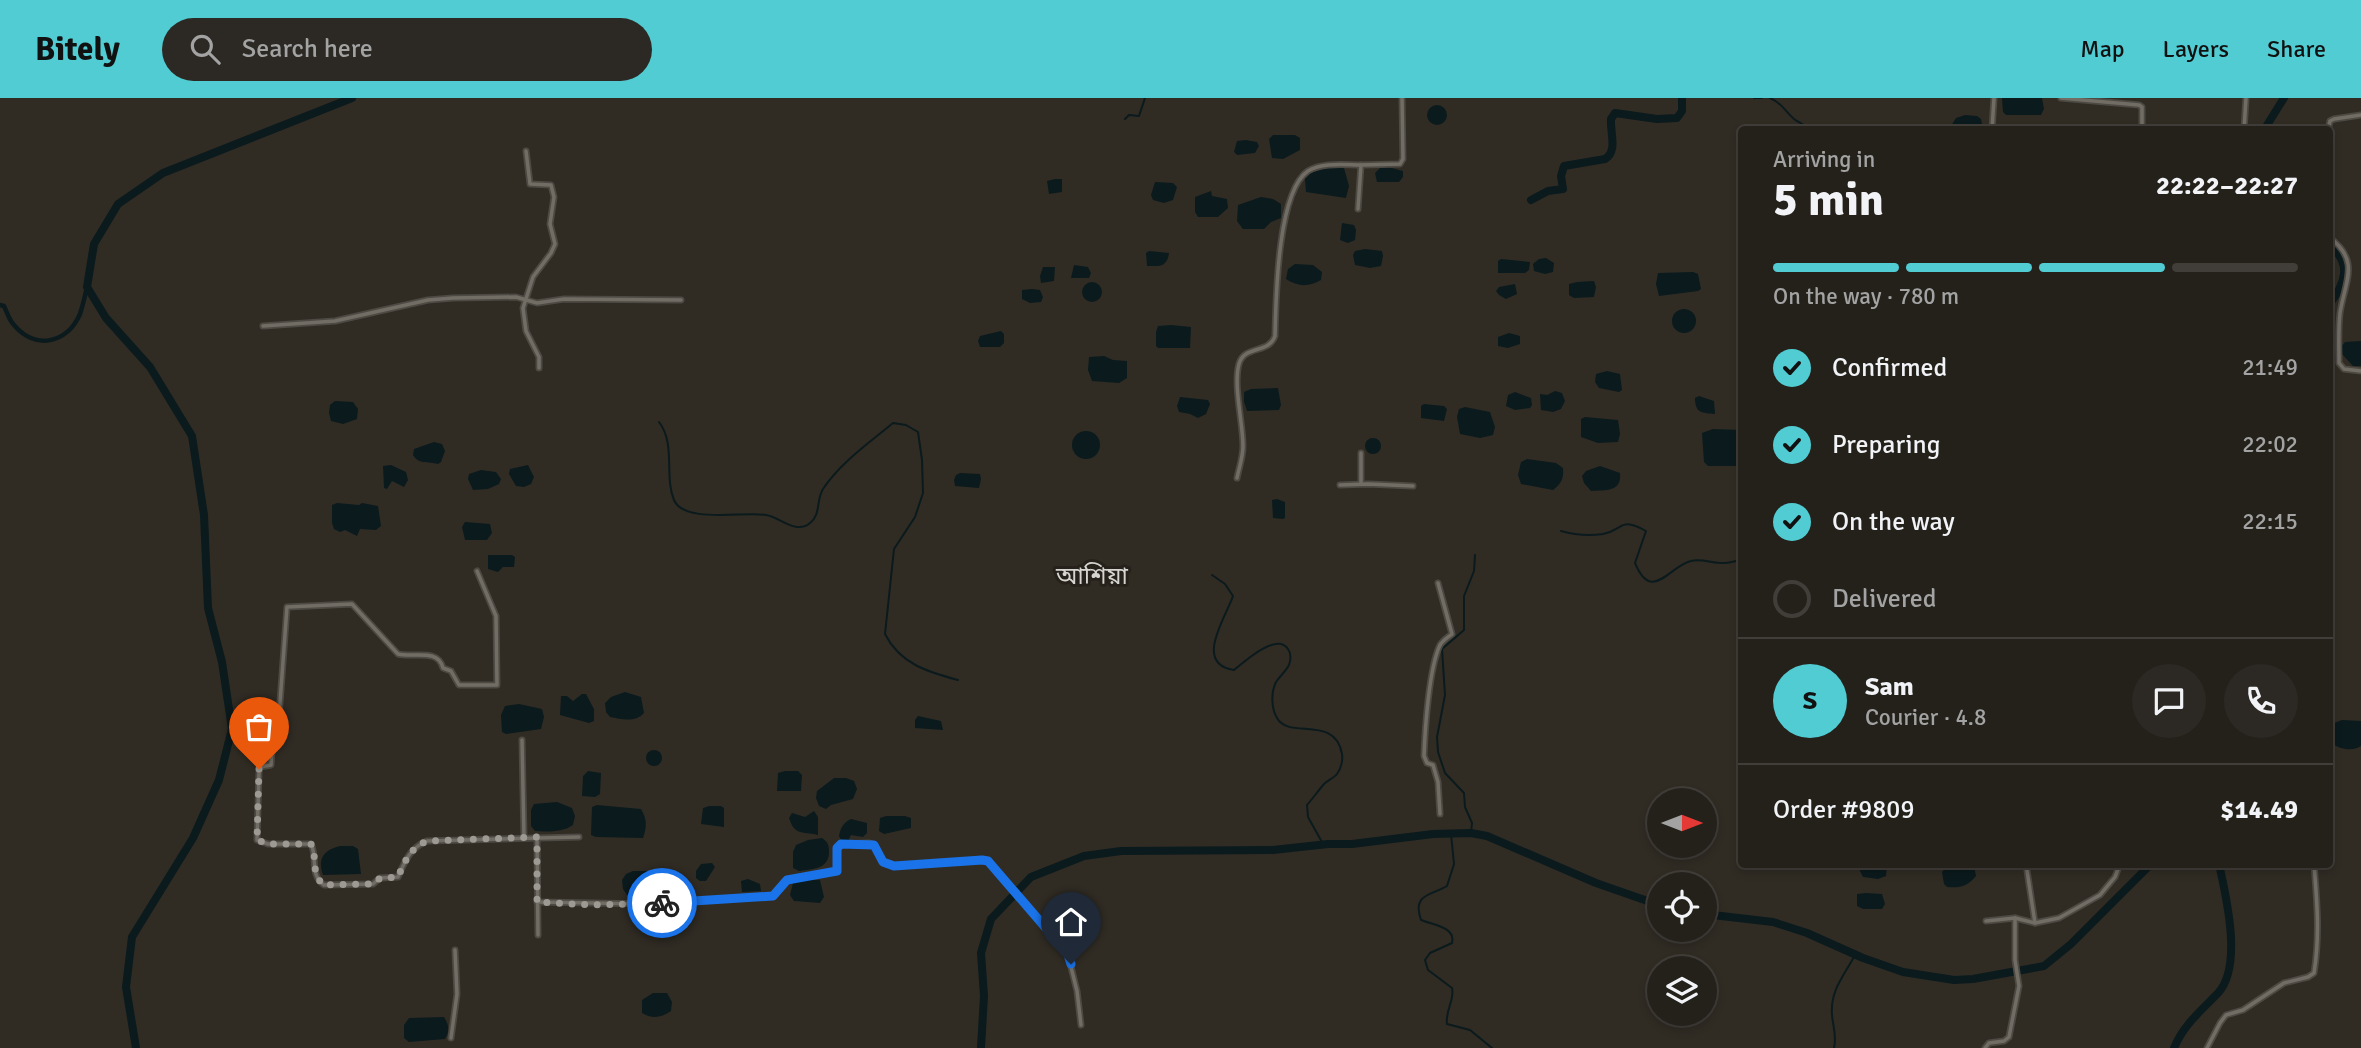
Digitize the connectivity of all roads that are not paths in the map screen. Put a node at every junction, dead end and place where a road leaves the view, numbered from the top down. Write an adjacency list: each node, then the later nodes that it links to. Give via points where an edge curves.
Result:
1 (1402, 98): 11 (street, via 1404,159 1400,164)
2 (1994, 98): 6 (street)
3 (2061, 98): 7 (street, via 2139,105)
4 (2246, 98): 8 (street)
5 (2361, 115): 9 (street, via 2334,119)
6 (1992, 126)
7 (2142, 126)
8 (2244, 126)
9 (2329, 126)
10 (526, 151): 14 (street, via 530,184 551,185 550,225 555,239)
11 (1362, 165): 12 (street); 20 (street, via 1309,170 1288,203 1280,245 1275,336 1268,346 1247,352 1239,363 1243,449)
12 (1357, 209)
13 (2333, 239): 18 (street, via 2350,256 2354,271 2341,310 2339,363 2344,369)
14 (525, 299): 15 (street, via 537,303); 16 (street, via 428,300 335,321); 17 (street, via 523,320 540,357)
15 (681, 300)
16 (263, 326)
17 (540, 368)
18 (2361, 371)
19 (1361, 453): 21 (street)
20 (1237, 478)
21 (1361, 484): 22 (street); 23 (street)
22 (1340, 485)
23 (1413, 486)
24 (477, 571): 30 (street, via 496,616 497,685 459,685 436,656 398,654 352,604 287,607 278,730 273,737 271,765 258,772 257,840 311,844 314,872 324,885 373,884 380,878 398,877 409,854 427,841)
25 (1438, 583): 27 (street, via 1452,634 1441,642 1437,656 1424,756 1433,765)
26 (522, 740): 30 (street)
27 (1440, 814)
28 (537, 837): 29 (street); 30 (street); 34 (street)
29 (579, 837)
30 (524, 838)
31 (2027, 868): 37 (street)
32 (2118, 868): 37 (street, via 2100,895 2059,918)
33 (2314, 868): 43 (street, via 2319,911 2314,973 2284,983 2226,1016)
34 (537, 902): 38 (street); 40 (street, via 648,904 773,896 787,880 837,871 841,844 874,845 883,862 894,866 988,861 1068,955)
35 (2015, 918): 36 (street); 37 (street); 42 (street, via 2019,986 2009,1037)
36 (1986, 921)
37 (2035, 923)
38 (538, 935)
39 (455, 950): 41 (street, via 457,994)
40 (1082, 1025)
41 (451, 1038)
42 (1985, 1048)
43 (2207, 1048)

